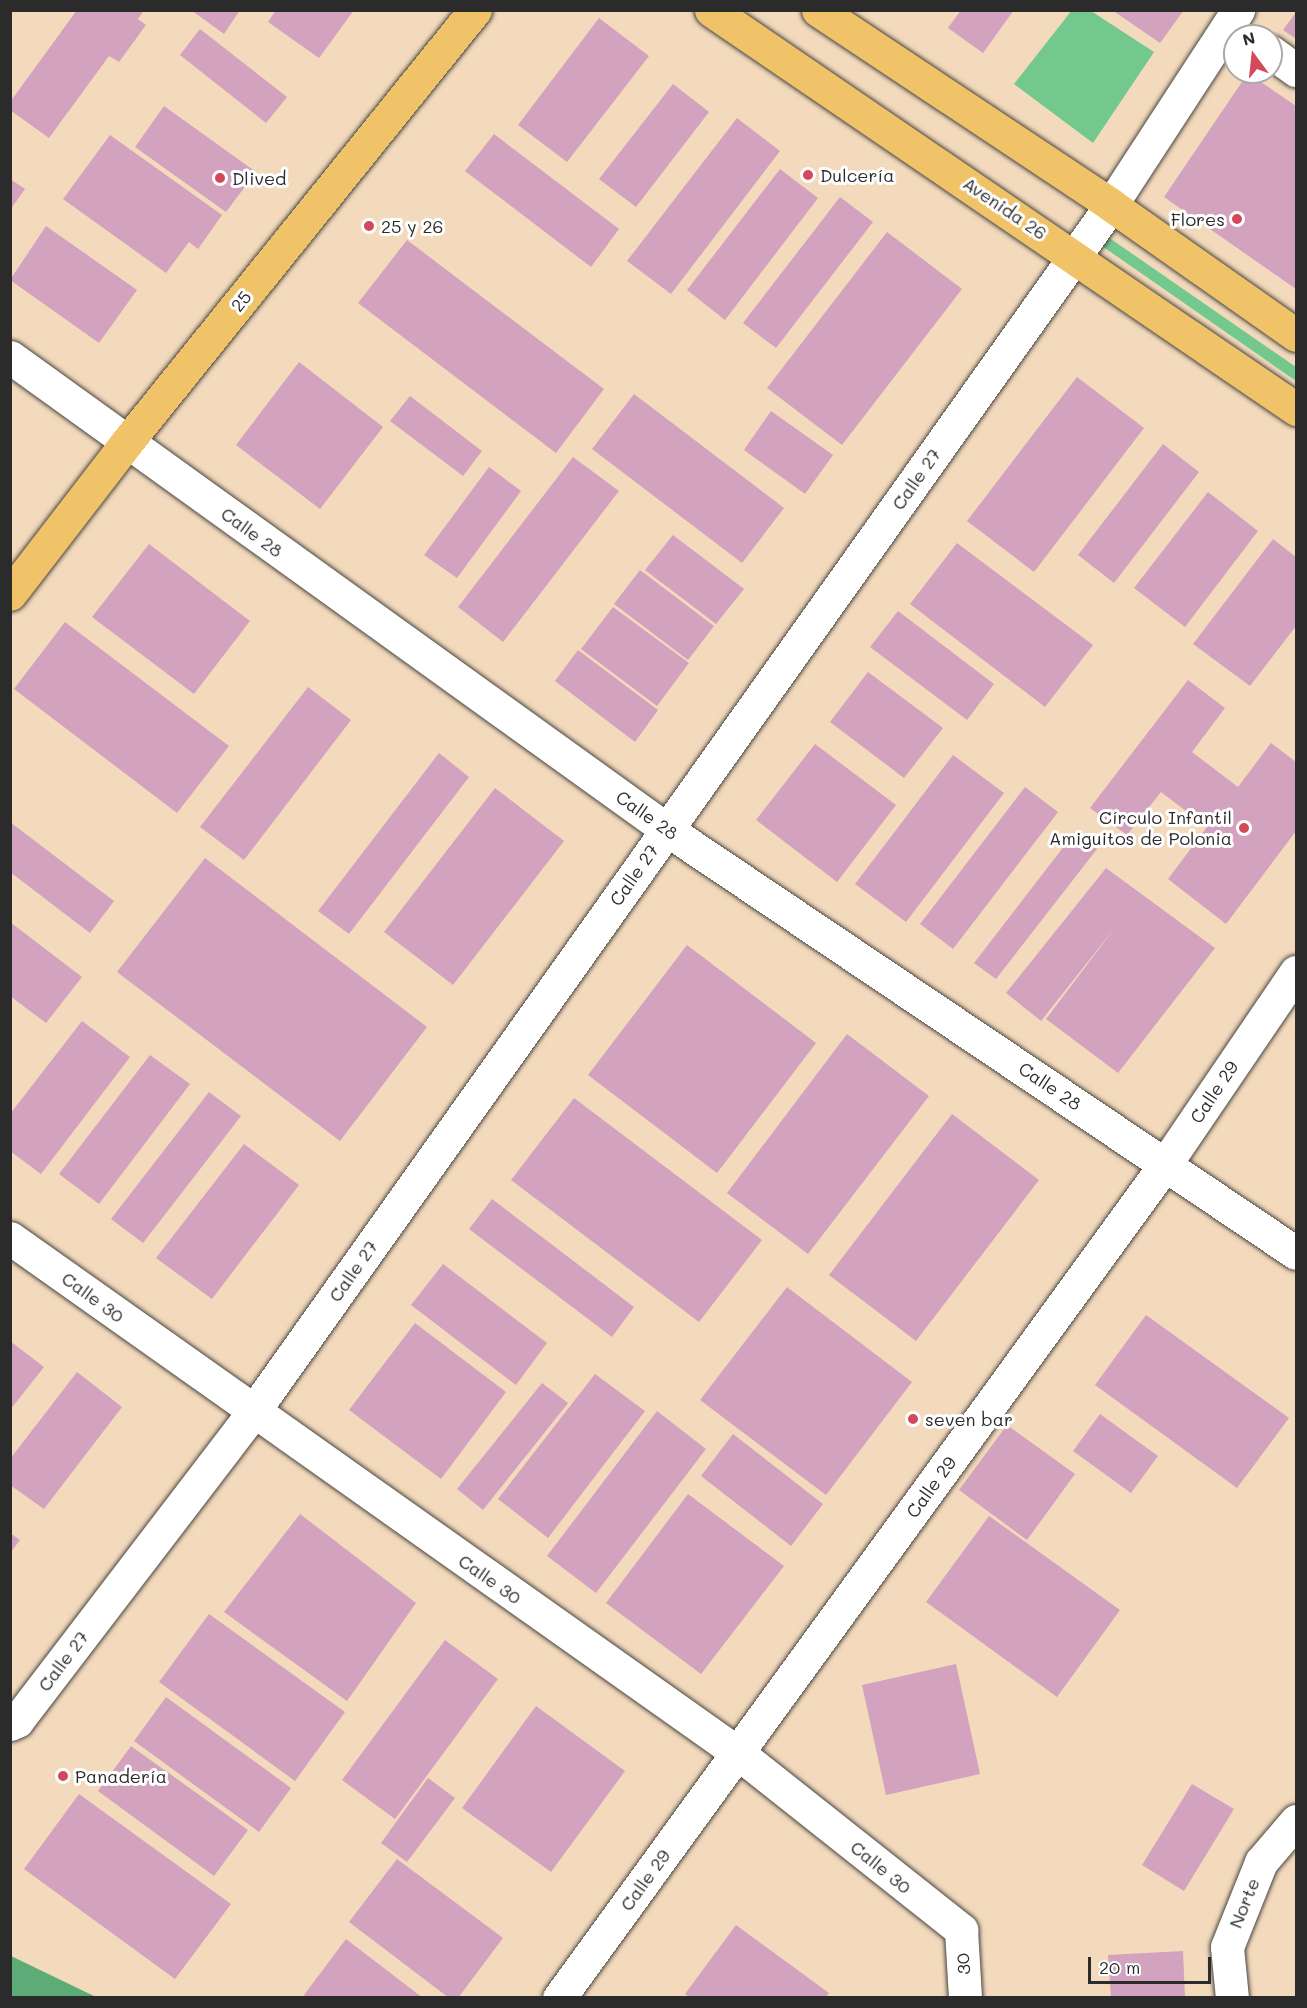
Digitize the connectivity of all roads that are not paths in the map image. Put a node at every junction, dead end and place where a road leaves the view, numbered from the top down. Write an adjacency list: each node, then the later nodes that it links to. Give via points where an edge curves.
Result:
1 (475, 10): 12 (main road, 25)
2 (711, 10): 8 (main road, Avenida 26)
3 (818, 10): 7 (main road)
4 (1239, 23): 7 (street, Calle 27)
5 (1283, 61): 6 (street)
6 (1296, 70)
7 (1112, 205): 8 (street, Calle 27); 9 (main road)
8 (1075, 256): 11 (main road, Avenida 26); 14 (street, Calle 27)
9 (1296, 334)
10 (10, 357): 12 (street, Calle 28)
11 (1296, 409)
12 (127, 442): 13 (main road, 25); 14 (street, Calle 28)
13 (10, 594)
14 (666, 830): 16 (street, Calle 28); 19 (street, Calle 27)
15 (1296, 972): 16 (street, Calle 29)
16 (1166, 1163): 18 (street, Calle 28); 21 (street, Calle 29)
17 (10, 1238): 19 (street, Calle 30)
18 (1296, 1253)
19 (253, 1412): 20 (street, Calle 27, via 17,1721); 21 (street, Calle 30)
20 (10, 1724)
21 (738, 1753): 23 (street, Calle 30); 24 (street, Calle 29)
22 (1296, 1821): 26 (street, Norte, via 1261,1862 1227,1947)
23 (961, 1930): 25 (street, 30)
24 (559, 1998)
25 (965, 1998)
26 (1232, 1998)

